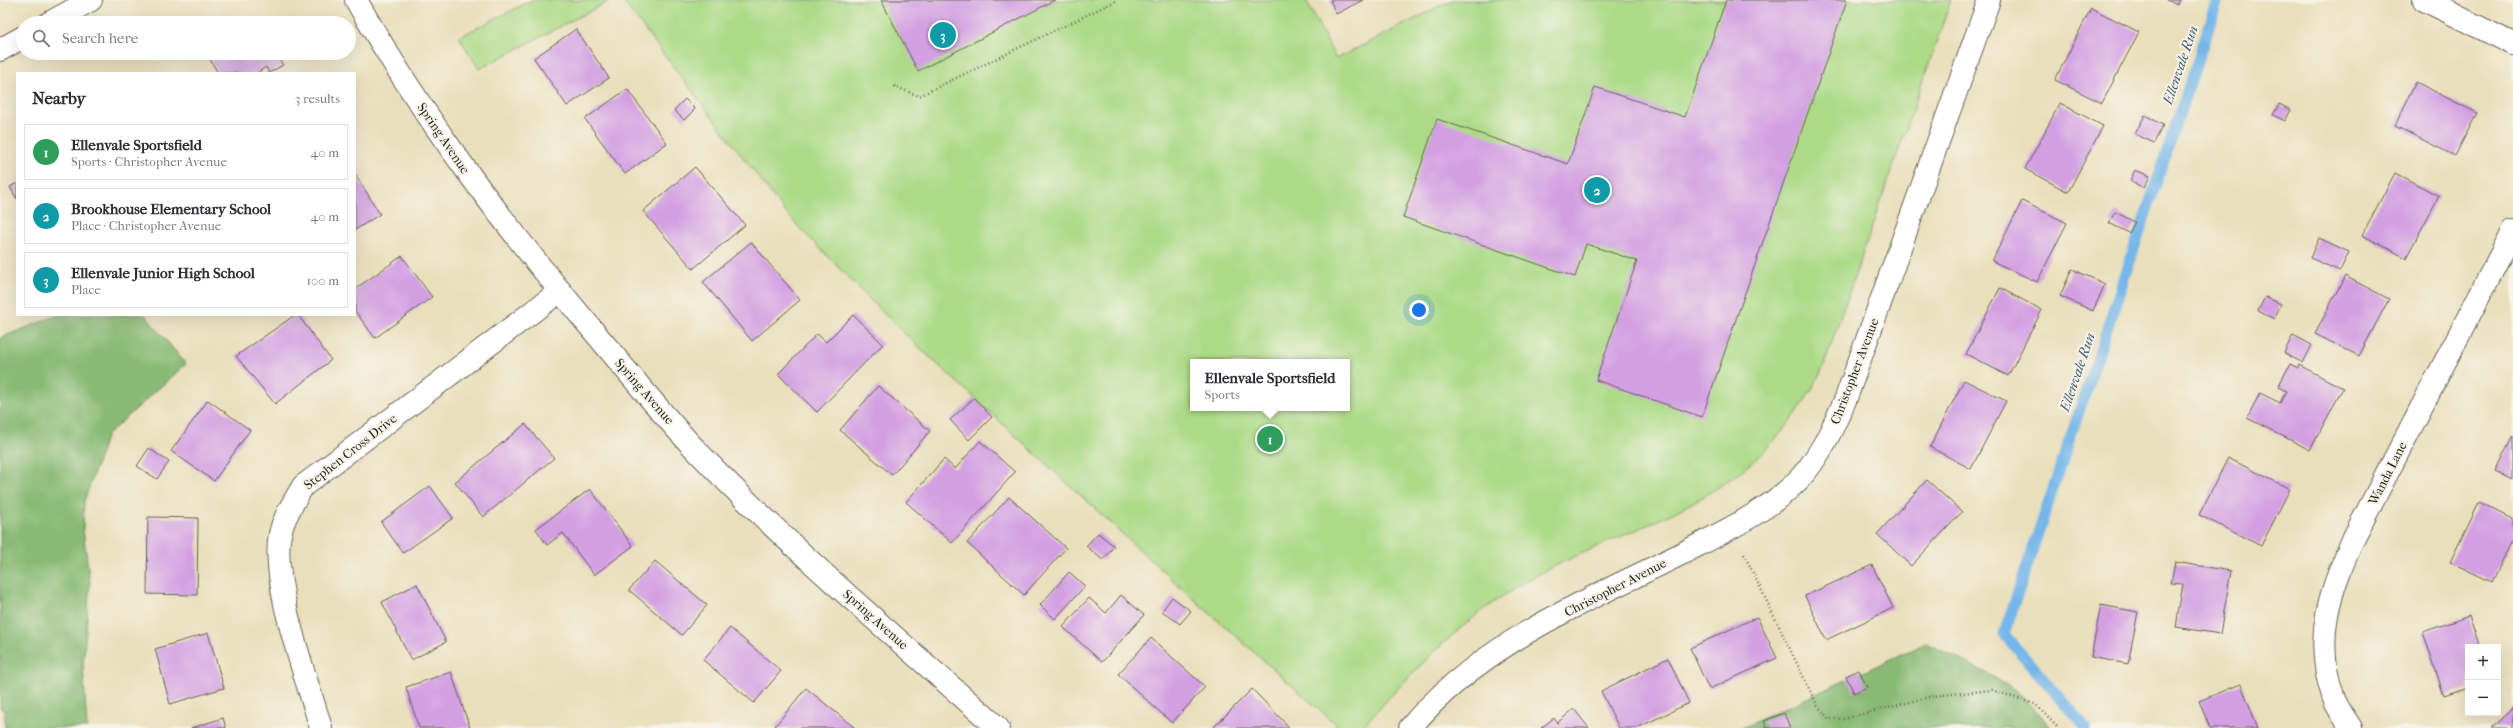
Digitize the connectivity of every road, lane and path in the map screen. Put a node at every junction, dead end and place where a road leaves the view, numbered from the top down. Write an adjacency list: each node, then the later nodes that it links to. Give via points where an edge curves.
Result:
1 (91, 0): 6 (street)
2 (356, 0): 12 (street, Spring Avenue, via 389,58 471,179)
3 (1118, 0): 10 (path, via 919,96)
4 (1989, 0): 13 (street, Christopher Avenue, via 1846,398 1828,437 1806,470 1781,495)
5 (2424, 0): 8 (street)
6 (62, 16)
7 (16, 41): 9 (street)
8 (2513, 44)
9 (0, 50)
10 (894, 86)
11 (2513, 231): 18 (street, Wanda Lane, via 2336,576 2325,618 2324,655 2333,697)
12 (560, 291): 14 (street, Stephen Cross Drive, via 303,486 288,512 281,530 277,554 283,597); 15 (street, Spring Avenue, via 694,448 757,511)
13 (1732, 528): 16 (street, Christopher Avenue, via 1495,651 1457,680); 17 (path, via 1817,705 1829,719 1843,719 1933,696 1992,690 2035,704)
14 (321, 728)
15 (998, 728)
16 (1410, 728)
17 (2058, 728)
18 (2351, 728)

